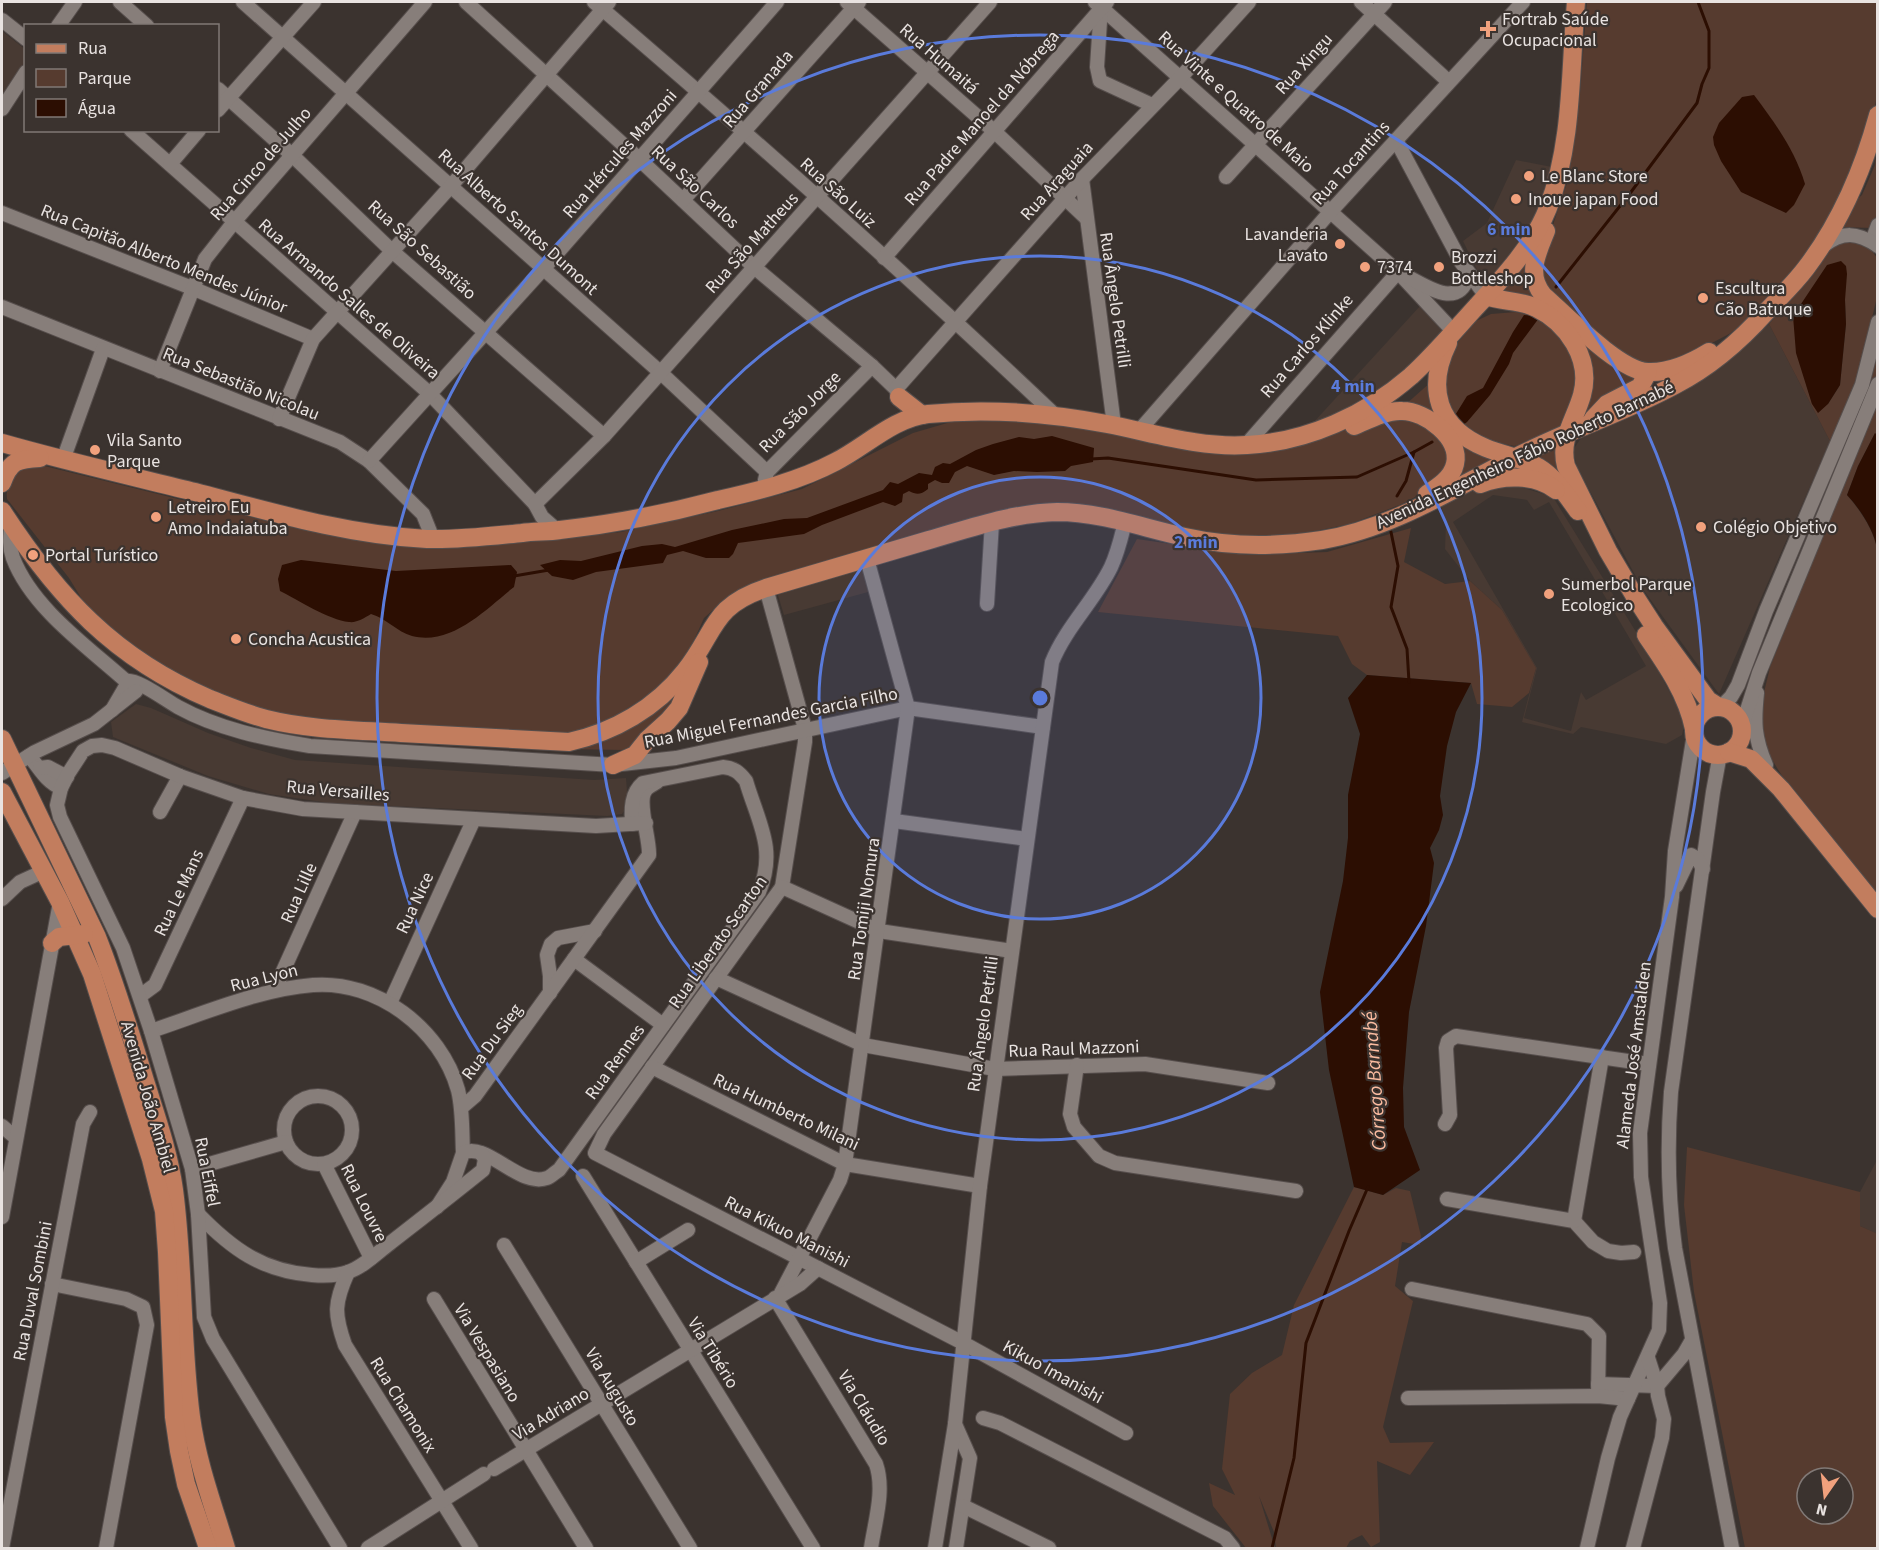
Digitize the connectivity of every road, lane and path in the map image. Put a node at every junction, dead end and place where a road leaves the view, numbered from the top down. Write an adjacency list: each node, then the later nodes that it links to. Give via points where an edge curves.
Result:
1 (75, 2): 19 (street)
2 (120, 2): 20 (street)
3 (243, 2): 22 (street, Rua Alberto Santos Dumont)
4 (314, 2): 22 (street)
5 (425, 2): 29 (street, Rua Cinco de Julho)
6 (466, 2): 25 (street, Rua São Carlos)
7 (777, 2): 28 (street, Rua Hércules Mazzoni)
8 (990, 2): 23 (street, Rua São Matheus)
9 (1249, 2): 26 (street, Rua Araguaia)
10 (1361, 2): 17 (street)
11 (1385, 2): 17 (street, Rua Xingu)
12 (1522, 2): 27 (street, Rua Tocantins)
13 (1576, 2): 39 (main road)
14 (1101, 3): 26 (street, Rua Vinte e Quatro de Maio); 31 (street, via 1097,67 1100,81); 36 (street, Rua Padre Manoel da Nóbrega)
15 (602, 4): 25 (street); 28 (street, Rua São Luiz)
16 (853, 4): 23 (street, Rua Humaitá); 37 (street, Rua Granada)
17 (1374, 14): 27 (street); 40 (street, Rua Xingu)
18 (2, 20): 21 (street)
19 (59, 24)
20 (145, 24)
21 (24, 37)
22 (284, 37): 29 (street, Rua Alberto Santos Dumont); 30 (street)
23 (927, 72): 36 (street, Rua Humaitá); 47 (street, Rua São Matheus)
24 (24, 75): 32 (street)
25 (546, 75): 42 (street, Rua São Carlos); 46 (street)
26 (1181, 77): 31 (street, Rua Araguaia); 40 (street, Rua Vinte e Quatro de Maio)
27 (1448, 81): 38 (street, Rua Tocantins)
28 (698, 91): 37 (street, Rua São Luiz); 42 (street, Rua Hércules Mazzoni)
29 (346, 92): 41 (street, Rua Cinco de Julho); 46 (street, Rua Alberto Santos Dumont)
30 (223, 94): 41 (street, Rua São Sebastião)
31 (1152, 105): 45 (street, Rua Araguaia)
32 (2, 109)
33 (1878, 115): 56 (main road, Avenida Engenheiro Fábio Roberto Barnabé, via 1856,181)
34 (133, 132): 43 (street, Rua Armando Salles de Oliveira)
35 (198, 132): 43 (street)
36 (995, 132): 48 (street, Rua Humaitá); 58 (street, Rua Padre Manoel da Nóbrega)
37 (743, 133): 47 (street, Rua São Luiz); 49 (street, Rua Granada)
38 (1396, 140): 50 (street, Rua Tocantins); 62 (street)
39 (1565, 141): 64 (main road, via 1554,189 1539,227); 77 (main road, via 1569,152 1566,170 1536,257 1534,280 1543,295 1620,362)
40 (1256, 144): 44 (street, Rua Xingu); 50 (street, Rua Vinte e Quatro de Maio)
41 (293, 156): 53 (street, Rua Cinco de Julho); 57 (street, Rua São Sebastião)
42 (639, 159): 49 (street, Rua São Carlos); 60 (street, Rua Hércules Mazzoni)
43 (170, 164): 53 (street, Rua Armando Salles de Oliveira)
44 (1226, 177)
45 (1082, 179): 48 (street, Rua Araguaia); 52 (street, Rua Ângelo Petrilli)
46 (451, 186): 57 (street); 60 (street, Rua Alberto Santos Dumont)
47 (817, 198): 58 (street, Rua São Luiz); 59 (street, Rua São Matheus)
48 (1065, 199): 52 (street, Rua Humaitá); 68 (street, Rua Araguaia)
49 (683, 200): 59 (street, Rua São Carlos)
50 (1331, 211): 61 (street, Rua Vinte e Quatro de Maio); 87 (street, Rua Tocantins)
51 (2, 213): 63 (street, Rua Capitão Alberto Mendes Júnior)
52 (1086, 218): 85 (street, Rua Ângelo Petrilli)
53 (234, 222): 63 (street, Rua Cinco de Julho, via 205,259); 67 (street, Rua Armando Salles de Oliveira)
54 (1878, 225): 55 (street)
55 (1878, 246): 56 (street, via 1861,236 1846,235)
56 (1819, 249): 66 (main road, Avenida Engenheiro Fábio Roberto Barnabé)
57 (392, 251): 67 (street); 71 (street, Rua São Sebastião)
58 (884, 258): 68 (street, Rua São Luiz)
59 (754, 267): 74 (street, Rua São Carlos); 76 (street, Rua São Matheus)
60 (544, 268): 71 (street, Rua Hércules Mazzoni); 76 (street, Rua Alberto Santos Dumont)
61 (1398, 272): 62 (street, via 1450,294 1466,286); 70 (street, Rua Vinte e Quatro de Maio); 92 (street, Rua Carlos Klinke)
62 (1469, 275): 64 (street)
63 (192, 288): 72 (street, Rua Capitão Alberto Mendes Júnior); 75 (street, Rua Cinco de Julho)
64 (1486, 296): 70 (main road); 89 (main road, via 1536,308 1566,331 1576,345 1583,367 1583,393)
65 (2, 307): 73 (street, Rua Sebastião Nicolau)
66 (1767, 311): 77 (main road, via 1707,354 1674,368); 86 (main road, Avenida Engenheiro Fábio Roberto Barnabé, via 1740,340 1677,385)
67 (338, 313): 72 (street); 79 (street, Rua Armando Salles de Oliveira)
68 (956, 322): 80 (street, Rua Araguaia); 82 (street, Rua São Luiz)
69 (1878, 322): 114 (street, via 1862,385 1738,685)
70 (1454, 332): 88 (main road, via 1391,393); 93 (main road, via 1437,372 1436,389 1442,410 1464,436)
71 (487, 333): 79 (street, Rua Hércules Mazzoni); 90 (street, Rua São Sebastião)
72 (313, 339): 83 (street)
73 (103, 349): 75 (street, Rua Sebastião Nicolau); 94 (street)
74 (872, 366): 80 (street, Rua São Carlos); 97 (street, Rua São Jorge)
75 (160, 371): 83 (street, Rua Sebastião Nicolau)
76 (660, 372): 90 (street, Rua São Matheus); 97 (street, Rua Alberto Santos Dumont)
77 (1648, 372): 86 (main road, via 1640,387 1607,404)
78 (1876, 391): 112 (street)
79 (429, 393): 95 (street, Rua Hércules Mazzoni); 100 (street, Rua Armando Salles de Oliveira)
80 (897, 393): 81 (main road); 84 (main road)
81 (922, 415): 82 (main road); 84 (main road)
82 (1055, 415): 85 (main road)
83 (279, 418): 95 (street, Rua Sebastião Nicolau, via 340,442)
84 (898, 424): 97 (main road, via 834,463)
85 (1114, 425): 87 (main road)
86 (1589, 426): 89 (main road, Avenida Engenheiro Fábio Roberto Barnabé)
87 (1138, 432): 92 (main road, via 1187,442)
88 (1313, 433): 92 (main road); 103 (main road, via 1344,429 1399,410 1420,414 1436,424 1450,441 1455,464 1441,484 1407,504)
89 (1566, 434): 93 (main road, Avenida Engenheiro Fábio Roberto Barnabé); 114 (main road, via 1566,466 1608,551 1654,626 1708,700)
90 (604, 436): 100 (street, Rua São Matheus)
91 (2, 443): 94 (main road)
92 (1245, 446)
93 (1514, 458): 96 (main road); 99 (main road, Avenida Engenheiro Fábio Roberto Barnabé); 102 (main road, via 1535,465 1552,478)
94 (57, 459): 98 (main road, via 19,460 10,467); 107 (main road, via 328,525)
95 (369, 461): 107 (street, Rua Sebastião Nicolau, via 423,514)
96 (1531, 479): 99 (main road, via 1494,478); 102 (main road, via 1554,488)
97 (765, 480): 106 (main road, via 646,518)
98 (2, 483)
99 (1449, 492): 103 (main road, Avenida Engenheiro Fábio Roberto Barnabé)
100 (535, 504): 106 (street, Rua Armando Salles de Oliveira)
101 (4, 511): 111 (main road, Avenida Engenheiro Fábio Roberto Barnabé, via 48,574 90,622 148,668 230,707 319,728 569,742 587,738 626,720 661,696 687,669); 113 (street, Rua Miguel Fernandes Garcia Filho, via 12,558 26,584 44,606)
102 (1578, 512): 119 (main road, via 1610,578 1686,700)
103 (1397, 516): 105 (main road, Avenida Engenheiro Fábio Roberto Barnabé, via 1323,540 1251,546 1187,538)
104 (992, 522): 105 (main road, Avenida Engenheiro Fábio Roberto Barnabé, via 1059,512); 108 (main road, Avenida Engenheiro Fábio Roberto Barnabé); 110 (street)
105 (1125, 522): 116 (street, Rua Ângelo Petrilli, via 1110,569 1059,645 1052,662)
106 (558, 531): 107 (main road)
107 (433, 539)
108 (867, 558): 109 (main road, Avenida Engenheiro Fábio Roberto Barnabé); 115 (street, Rua Tomiji Nomura)
109 (766, 588): 111 (main road, Avenida Engenheiro Fábio Roberto Barnabé, via 732,604 718,617); 117 (street, Rua Liberato Scarton)
110 (987, 604)
111 (708, 635): 122 (main road, via 679,708 635,755)
112 (1759, 673): 118 (street); 123 (street, via 1754,726)
113 (134, 687): 122 (street, Rua Miguel Fernandes Garcia Filho, via 233,729 278,741); 124 (street, via 94,724)
114 (1720, 707): 118 (main road, via 1738,717); 119 (main road, via 1699,715)
115 (908, 708): 116 (street, Rua Miguel Fernandes Garcia Filho); 117 (street, Rua Miguel Fernandes Garcia Filho); 133 (street, Rua Tomiji Nomura)
116 (1043, 727): 135 (street, Rua Ângelo Petrilli)
117 (805, 729): 122 (street, Rua Miguel Fernandes Garcia Filho, via 676,758); 139 (street, Rua Liberato Scarton)
118 (1742, 729): 121 (main road, via 1740,739); 123 (main road, via 1748,744)
119 (1694, 731): 121 (main road, via 1702,749); 140 (street, Alameda José Amstalden, via 1675,851)
120 (2, 739): 124 (main road, Avenida João Ambiel)
121 (1725, 753): 127 (main road, via 1751,759); 137 (street, via 1713,792)
122 (613, 765)
123 (1766, 765): 127 (main road)
124 (17, 769): 126 (street, via 40,768 52,784); 136 (main road, Avenida João Ambiel)
125 (180, 776): 126 (street, Rua Versailles, via 102,745 83,751); 129 (street, Rua Versailles); 130 (street)
126 (64, 783): 154 (street, Rua Eiffel, via 57,805 60,817 123,948)
127 (1781, 789): 143 (main road)
128 (2, 792): 138 (main road, Avenida João Ambiel)
129 (243, 798): 131 (street, Rua Versailles, via 303,809); 154 (street, Rua Le Mans, via 155,985)
130 (160, 812)
131 (355, 812): 132 (street, Rua Versailles); 152 (street, Rua Lille, via 279,980)
132 (474, 819): 134 (street, Rua Versailles, via 597,826); 155 (street, Rua Nice)
133 (894, 820): 135 (street); 145 (street, Rua Tomiji Nomura)
134 (639, 824): 144 (street, Rua Du Sieg, via 650,844 649,855); 156 (street, Rua Rennes, via 645,790 661,779 732,768 746,781 766,841 766,876 759,892)
135 (1027, 839): 149 (street, Rua Ângelo Petrilli)
136 (64, 867): 138 (main road, via 54,873); 147 (main road, Avenida João Ambiel)
137 (1703, 869): 140 (street, via 1691,855); 201 (street, via 1671,1092 1668,1140 1670,1213)
138 (44, 871): 141 (street, via 20,882); 142 (main road, Avenida João Ambiel)
139 (782, 887): 145 (street); 151 (street, Rua Liberato Scarton)
140 (1672, 897): 160 (street, Alameda José Amstalden)
141 (2, 899)
142 (60, 902): 146 (main road, Avenida João Ambiel); 148 (street)
143 (1878, 909)
144 (595, 931): 150 (street, Rua Du Sieg); 153 (street, via 558,938 551,944)
145 (879, 931): 149 (street); 158 (street, Rua Tomiji Nomura)
146 (75, 934): 147 (main road); 148 (main road, via 59,937); 216 (main road, Avenida João Ambiel, via 92,974 164,1211 174,1417 186,1484)
147 (97, 937): 219 (main road, Avenida João Ambiel, via 166,1147 180,1247 185,1360 195,1445)
148 (52, 943): 169 (street)
149 (1012, 951): 163 (street, Rua Ângelo Petrilli)
150 (574, 959): 153 (street, Rua Du Sieg); 156 (street)
151 (716, 978): 158 (street, Rua Raul Mazzoni); 162 (street, Rua Liberato Scarton)
152 (280, 989): 155 (street, Rua Lyon, via 343,987); 157 (street, Rua Lyon)
153 (550, 994): 165 (street, Rua Du Sieg, via 475,1096)
154 (140, 996): 157 (street, Rua Eiffel)
155 (390, 1003): 165 (street, Rua Lyon, via 427,1034 445,1059)
156 (663, 1025): 176 (street, Rua Rennes, via 559,1170 546,1179 532,1178)
157 (151, 1031): 178 (street, Rua Eiffel)
158 (863, 1045): 163 (street, Rua Raul Mazzoni); 175 (street, Rua Tomiji Nomura)
159 (1602, 1058): 160 (street); 167 (street, via 1456,1036 1446,1047 1450,1114); 188 (street)
160 (1648, 1064): 204 (street, Alameda José Amstalden, via 1640,1133 1641,1177 1660,1303 1659,1330)
161 (1077, 1065): 163 (street, Rua Raul Mazzoni); 164 (street, Rua Raul Mazzoni, via 1145,1064); 183 (street, via 1070,1114 1074,1127 1099,1156 1115,1163)
162 (652, 1067): 173 (street, Rua Liberato Scarton); 175 (street, Rua Humberto Milani)
163 (995, 1069): 182 (street, Rua Ângelo Petrilli)
164 (1268, 1083)
165 (461, 1108): 171 (street, Rua Lyon)
166 (90, 1112): 197 (street, Rua Duval Sombini, via 83,1124)
167 (1445, 1124)
168 (2, 1126): 169 (street)
169 (16, 1138): 177 (street)
170 (286, 1142): 174 (street, Rua Louvre, via 303,1161); 174 (street, Rua Louvre, via 284,1124 299,1101 327,1096 339,1102 353,1124 352,1138 346,1151); 178 (street)
171 (462, 1153): 172 (street); 179 (street, Rua Lyon)
172 (481, 1153): 176 (street, Rua Rennes); 180 (street, via 485,1159)
173 (595, 1153): 193 (street, Rua Kikuo Manishi)
174 (324, 1164): 192 (street, Rua Louvre)
175 (845, 1164): 182 (street, Rua Humberto Milani); 193 (street, Rua Tomiji Nomura)
176 (508, 1167): 180 (street, Rua Rennes, via 489,1168)
177 (6, 1169): 187 (street)
178 (192, 1169): 186 (street, Rua Eiffel)
179 (457, 1169): 180 (street, via 462,1177); 185 (street, Rua Lyon)
180 (478, 1174): 185 (street, Rua Lyon)
181 (583, 1176): 194 (street, Via Tibério)
182 (980, 1186): 202 (street, Rua Ângelo Petrilli)
183 (1296, 1191)
184 (1447, 1199): 188 (street)
185 (437, 1207): 192 (street, Rua Lyon)
186 (198, 1214): 196 (street, Rua Lyon, via 228,1243 269,1266 300,1274 327,1276); 220 (street, Rua Eiffel, via 204,1317 213,1339)
187 (2, 1215)
188 (1574, 1221): 191 (street, via 1593,1242 1608,1251)
189 (687, 1230): 194 (street)
190 (504, 1245): 209 (street, Via Augusto)
191 (1634, 1252)
192 (371, 1258): 196 (street, Rua Lyon)
193 (800, 1259): 195 (street, Rua Kikuo Manishi); 199 (street)
194 (636, 1262): 203 (street, Via Tibério)
195 (818, 1268): 199 (street, Via Adriano); 202 (street, Rua Kikuo Manishi)
196 (348, 1272): 214 (street, Rua Chamonix, via 337,1305 337,1321 345,1345)
197 (52, 1284): 217 (street, Rua Duval Sombini); 218 (street, via 126,1299 143,1307 147,1325)
198 (1412, 1289): 206 (street, via 1587,1324 1599,1336)
199 (778, 1297): 203 (street, Via Adriano); 226 (street, Via Cláudio, via 876,1464 880,1492)
200 (434, 1299): 213 (street, Via Vespasiano)
201 (1692, 1341): 205 (street); 233 (street)
202 (963, 1343): 211 (street, Rua Ângelo Petrilli); 212 (street, Kikuo Imanishi)
203 (690, 1350): 209 (street, Via Adriano); 225 (street, Via Tibério)
204 (1648, 1358): 205 (street); 207 (street, Alameda José Amstalden)
205 (1657, 1386): 207 (street); 232 (street, via 1664,1419 1662,1438)
206 (1598, 1390): 207 (street); 208 (street)
207 (1631, 1393): 231 (street, Alameda José Amstalden, via 1608,1458)
208 (1408, 1398)
209 (601, 1404): 213 (street, Via Adriano); 224 (street, Via Augusto)
210 (983, 1418): 230 (street, via 1000,1423 1225,1538)
211 (955, 1424): 215 (street, via 970,1458); 227 (street, Rua Ângelo Petrilli)
212 (1126, 1433)
213 (525, 1450): 214 (street, Via Adriano); 223 (street, Via Vespasiano)
214 (442, 1501): 221 (street, Via Adriano); 222 (street, Rua Chamonix)
215 (963, 1506): 228 (street); 229 (street)
216 (204, 1544)
217 (2, 1548)
218 (106, 1548)
219 (226, 1548)
220 (340, 1548)
221 (368, 1548)
222 (471, 1548)
223 (586, 1548)
224 (690, 1548)
225 (813, 1548)
226 (871, 1548)
227 (935, 1548)
228 (956, 1548)
229 (1049, 1548)
230 (1233, 1548)
231 (1587, 1548)
232 (1633, 1548)
233 (1732, 1548)

